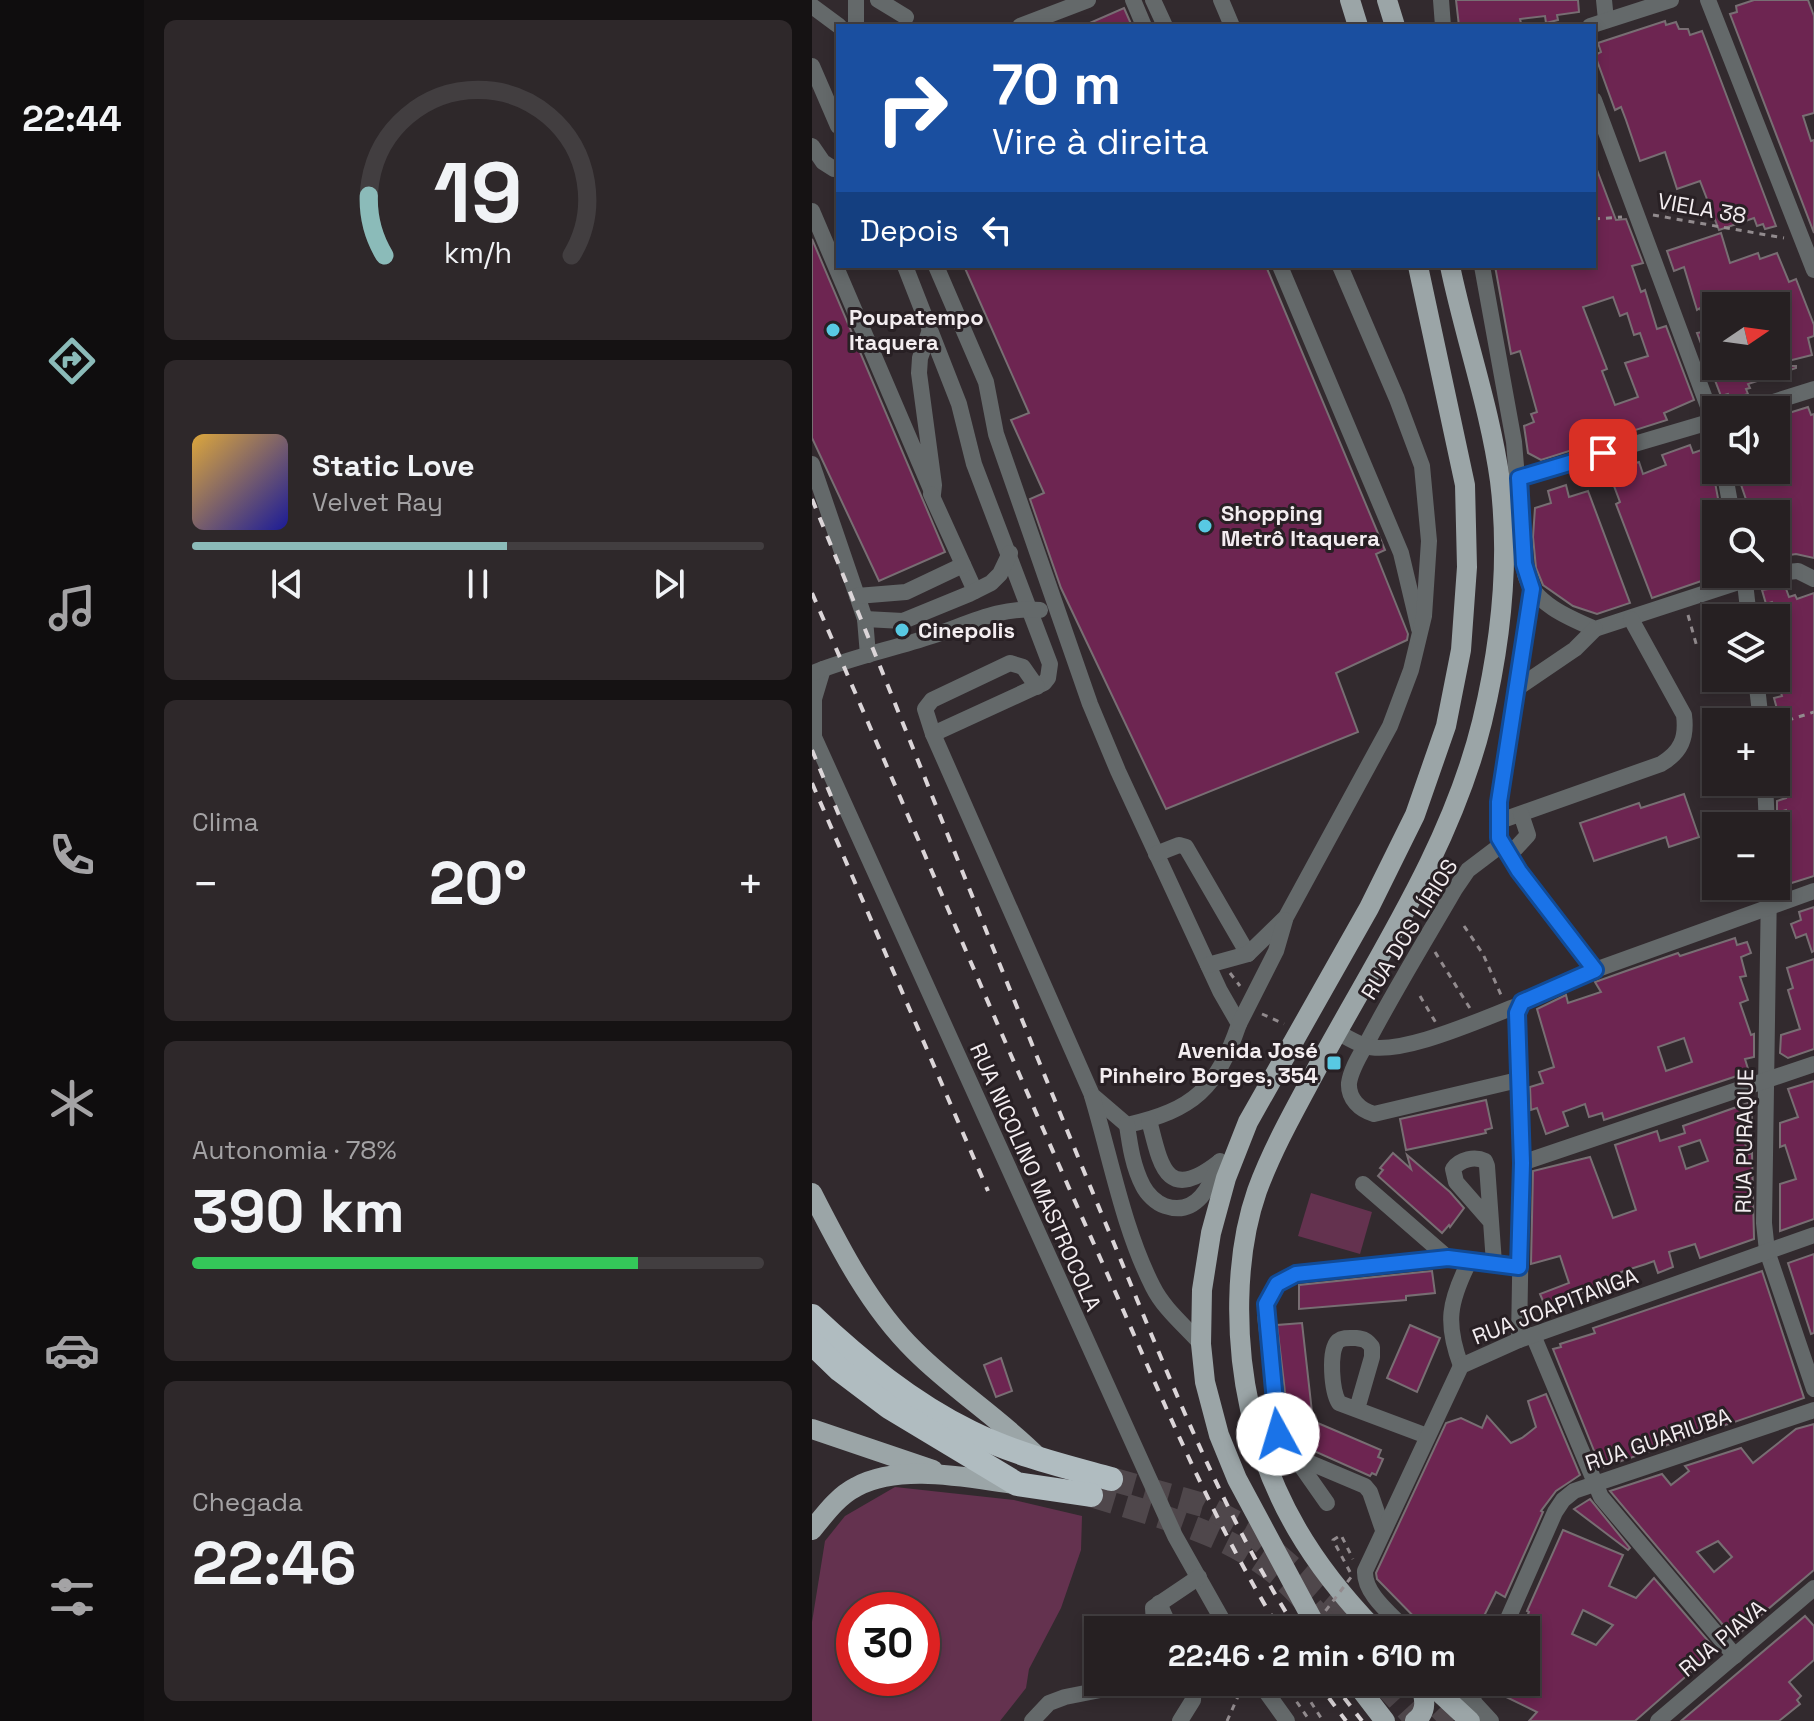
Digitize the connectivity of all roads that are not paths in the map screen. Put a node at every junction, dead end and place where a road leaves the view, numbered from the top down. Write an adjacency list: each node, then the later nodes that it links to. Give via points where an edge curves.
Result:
1 (856, 0): 17 (street)
2 (878, 0): 14 (street)
3 (1088, 0): 18 (street)
4 (1133, 0): 19 (street)
5 (1153, 0): 20 (street)
6 (1221, 0): 21 (street)
7 (1350, 0): 22 (main road)
8 (1387, 0): 23 (main road)
9 (1441, 0): 24 (street)
10 (1604, 0): 15 (street)
11 (1671, 0): 15 (street)
12 (1708, 0): 38 (street)
13 (812, 6): 16 (street)
14 (906, 17)
15 (1598, 23)
16 (836, 24)
17 (856, 24)
18 (1025, 24)
19 (1143, 24)
20 (1164, 24)
21 (1231, 24)
22 (1357, 24)
23 (1394, 24)
24 (1443, 24)
25 (812, 66): 27 (street)
26 (1596, 105): 41 (street)
27 (836, 121)
28 (812, 146): 29 (street)
29 (836, 169)
30 (812, 211): 48 (street)
31 (906, 268): 39 (street)
32 (937, 268): 43 (street, via 986,382)
33 (1281, 268): 62 (street, via 1401,553)
34 (1341, 268): 62 (street, via 1422,466 1429,541)
35 (1418, 268): 90 (main road, via 1465,485 1467,567 1461,650 1449,711 1415,815 1369,908)
36 (1448, 268): 83 (main road, via 1500,482 1503,597 1498,646 1482,725 1448,825)
37 (1482, 268): 47 (street)
38 (1814, 270)
39 (930, 330): 44 (street); 48 (street, via 919,373 935,489)
40 (1814, 389): 42 (street)
41 (1706, 396)
42 (1790, 397)
43 (993, 420): 44 (street); 58 (street)
44 (965, 426): 49 (street, via 974,464)
45 (1702, 427): 47 (street)
46 (812, 464): 56 (street)
47 (1519, 478): 54 (street, via 1524,564)
48 (931, 494): 50 (street)
49 (1010, 553): 55 (street, via 1000,574); 57 (street)
50 (963, 565): 55 (street); 56 (street, via 906,592)
51 (1790, 572): 52 (street)
52 (1814, 579)
53 (1715, 588): 60 (street)
54 (1532, 589): 61 (street, via 1566,616); 67 (street)
55 (975, 591): 59 (street, via 903,621)
56 (857, 596): 59 (street)
57 (1031, 609): 58 (street); 63 (street, via 1002,611); 66 (street, via 1050,664)
58 (1056, 612): 64 (street)
59 (865, 619): 63 (street)
60 (1631, 619): 61 (street); 70 (street, via 1684,715 1683,742 1661,764)
61 (1595, 629): 67 (street)
62 (1420, 635): 77 (street, via 1390,726)
63 (868, 655): 65 (street)
64 (1078, 670): 66 (street); 73 (street)
65 (817, 672): 69 (street, RUA NICOLINO MASTROCOLA)
66 (1043, 682): 68 (street); 68 (street, via 1010,663 932,700 925,709)
67 (1516, 689): 71 (street)
68 (933, 734): 88 (street)
69 (813, 736): 123 (street, RUA NICOLINO MASTROCOLA, via 1175,1536)
70 (1521, 814): 71 (street); 72 (street, RUA DOS LÍRIOS, via 1528,835)
71 (1497, 822): 72 (street)
72 (1504, 849): 80 (street); 84 (street, RUA DOS LÍRIOS, via 1468,870)
73 (1156, 854): 78 (street, via 1186,847); 79 (street)
74 (1814, 891): 76 (street)
75 (1768, 900): 76 (street, RUA PURAQUE)
76 (1768, 908): 80 (street); 87 (street, RUA PURAQUE)
77 (1286, 917): 78 (street); 82 (street, via 1276,951)
78 (1248, 954): 79 (street)
79 (1208, 965): 82 (street)
80 (1595, 970): 81 (street)
81 (1514, 1007): 84 (street, via 1391,1048); 86 (street)
82 (1239, 1024): 89 (street, via 1202,1094)
83 (1337, 1032): 84 (street); 130 (main road, via 1256,1193 1244,1247 1242,1373 1266,1464 1287,1512 1322,1570)
84 (1365, 1046): 86 (street, RUA DOS LÍRIOS, via 1349,1086 1358,1107 1374,1114)
85 (1814, 1064): 87 (street)
86 (1518, 1080): 93 (street)
87 (1767, 1080): 93 (street); 98 (street, RUA PURAQUE)
88 (1092, 1095): 91 (street); 106 (street, via 1153,1288)
89 (1149, 1120): 91 (street); 92 (street, via 1160,1163 1179,1181 1199,1177)
90 (1248, 1122): 92 (street); 106 (main road, via 1211,1233)
91 (1127, 1125): 92 (street, via 1138,1174 1159,1204 1176,1210 1193,1205 1212,1182)
92 (1220, 1161)
93 (1522, 1163): 102 (street)
94 (1363, 1184): 99 (street)
95 (812, 1193): 114 (main road, via 862,1282 913,1350)
96 (1491, 1222): 101 (street)
97 (1814, 1235): 98 (street, RUA JOAPITANGA)
98 (1767, 1251): 104 (street, RUA JOAPITANGA); 108 (street, RUA PURAQUE)
99 (1448, 1258): 100 (street); 113 (street, via 1296,1274 1277,1284 1265,1315 1278,1438)
100 (1469, 1262): 101 (street); 107 (street, via 1449,1321)
101 (1494, 1263): 102 (street)
102 (1519, 1267): 104 (street)
103 (812, 1316): 114 (highway, via 856,1358 923,1405 972,1433)
104 (1526, 1337): 107 (street, RUA JOAPITANGA); 118 (street)
105 (812, 1343): 117 (highway, via 889,1407)
106 (1201, 1344): 129 (main road, via 1219,1435)
107 (1461, 1366): 112 (street, RUA JOAPITANGA)
108 (1814, 1389)
109 (1357, 1409): 112 (street)
110 (1814, 1410): 118 (street, RUA GUARIUBA)
111 (812, 1429): 115 (main road)
112 (1427, 1436): 122 (street, RUA JOAPITANGA)
113 (1294, 1456): 120 (street); 122 (street, via 1365,1486)
114 (1040, 1459): 116 (highway)
115 (954, 1476): 117 (main road); 121 (main road, via 884,1475 855,1487)
116 (1111, 1479)
117 (1017, 1484): 119 (highway)
118 (1594, 1484): 132 (street, RUA GUARIUBA, via 1574,1491 1555,1512); 133 (street)
119 (1091, 1495)
120 (1327, 1503)
121 (812, 1530)
122 (1383, 1530): 131 (street, RUA JOAPITANGA, via 1358,1579)
123 (1199, 1577): 125 (street); 128 (street, RUA NICOLINO MASTROCOLA)
124 (1814, 1588): 133 (street, RUA PIAVA)
125 (1159, 1603): 126 (street); 127 (street)
126 (1153, 1616)
127 (1165, 1616)
128 (1220, 1616)
129 (1310, 1616)
130 (1363, 1616)
131 (1393, 1616)
132 (1509, 1616)
133 (1735, 1656): 148 (street, RUA PIAVA)
134 (1084, 1693): 142 (street, via 1049,1703)
135 (1193, 1696): 143 (street)
136 (1269, 1696): 144 (street)
137 (1366, 1696): 141 (main road)
138 (1423, 1696): 146 (main road, via 1422,1715)
139 (1449, 1696): 140 (main road)
140 (1471, 1711): 147 (street)
141 (1379, 1713): 145 (main road)
142 (1032, 1721)
143 (1180, 1721)
144 (1287, 1721)
145 (1397, 1721)
146 (1415, 1721)
147 (1491, 1721)
148 (1658, 1721)

